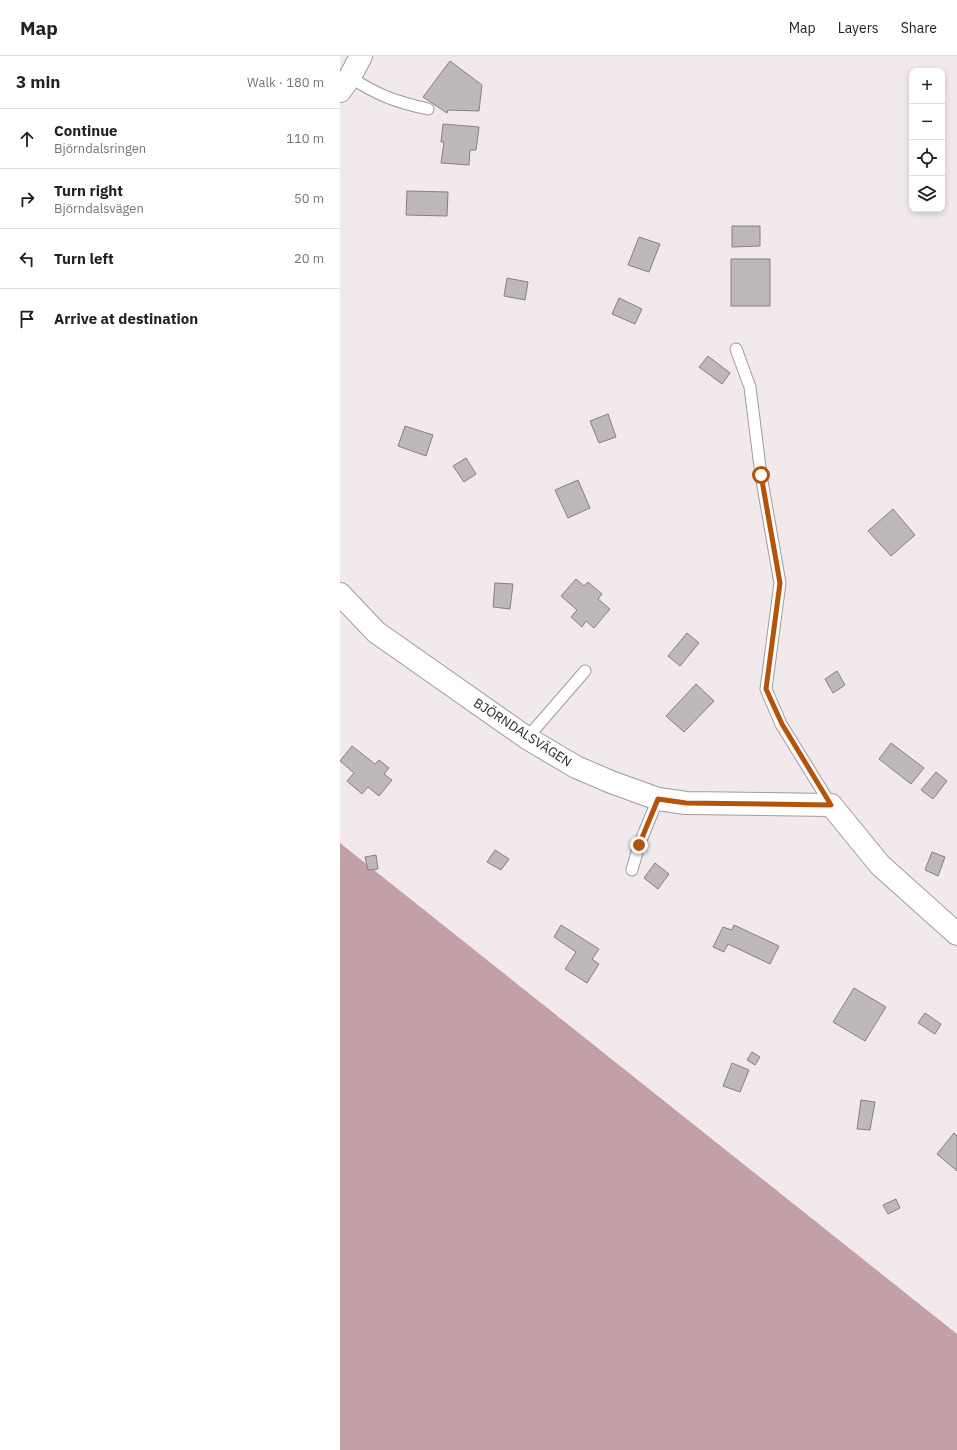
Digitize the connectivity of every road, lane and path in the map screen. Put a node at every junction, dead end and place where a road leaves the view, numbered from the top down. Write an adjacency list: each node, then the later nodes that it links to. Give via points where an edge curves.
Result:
1 (361, 56): 2 (street)
2 (345, 84): 3 (lane, via 397,102)
3 (428, 109)
4 (736, 349): 9 (lane, via 750,387 761,475 780,583 766,689 782,724)
5 (340, 594): 7 (street, BJÖRNDALSVÄGEN, via 376,632)
6 (585, 670): 7 (lane)
7 (527, 738): 8 (street, BJÖRNDALSVÄGEN, via 576,767)
8 (658, 799): 9 (street, BJÖRNDALSVÄGEN, via 686,803); 10 (lane, via 639,845)
9 (831, 805): 11 (street, via 880,865)
10 (632, 870)
11 (957, 934)

